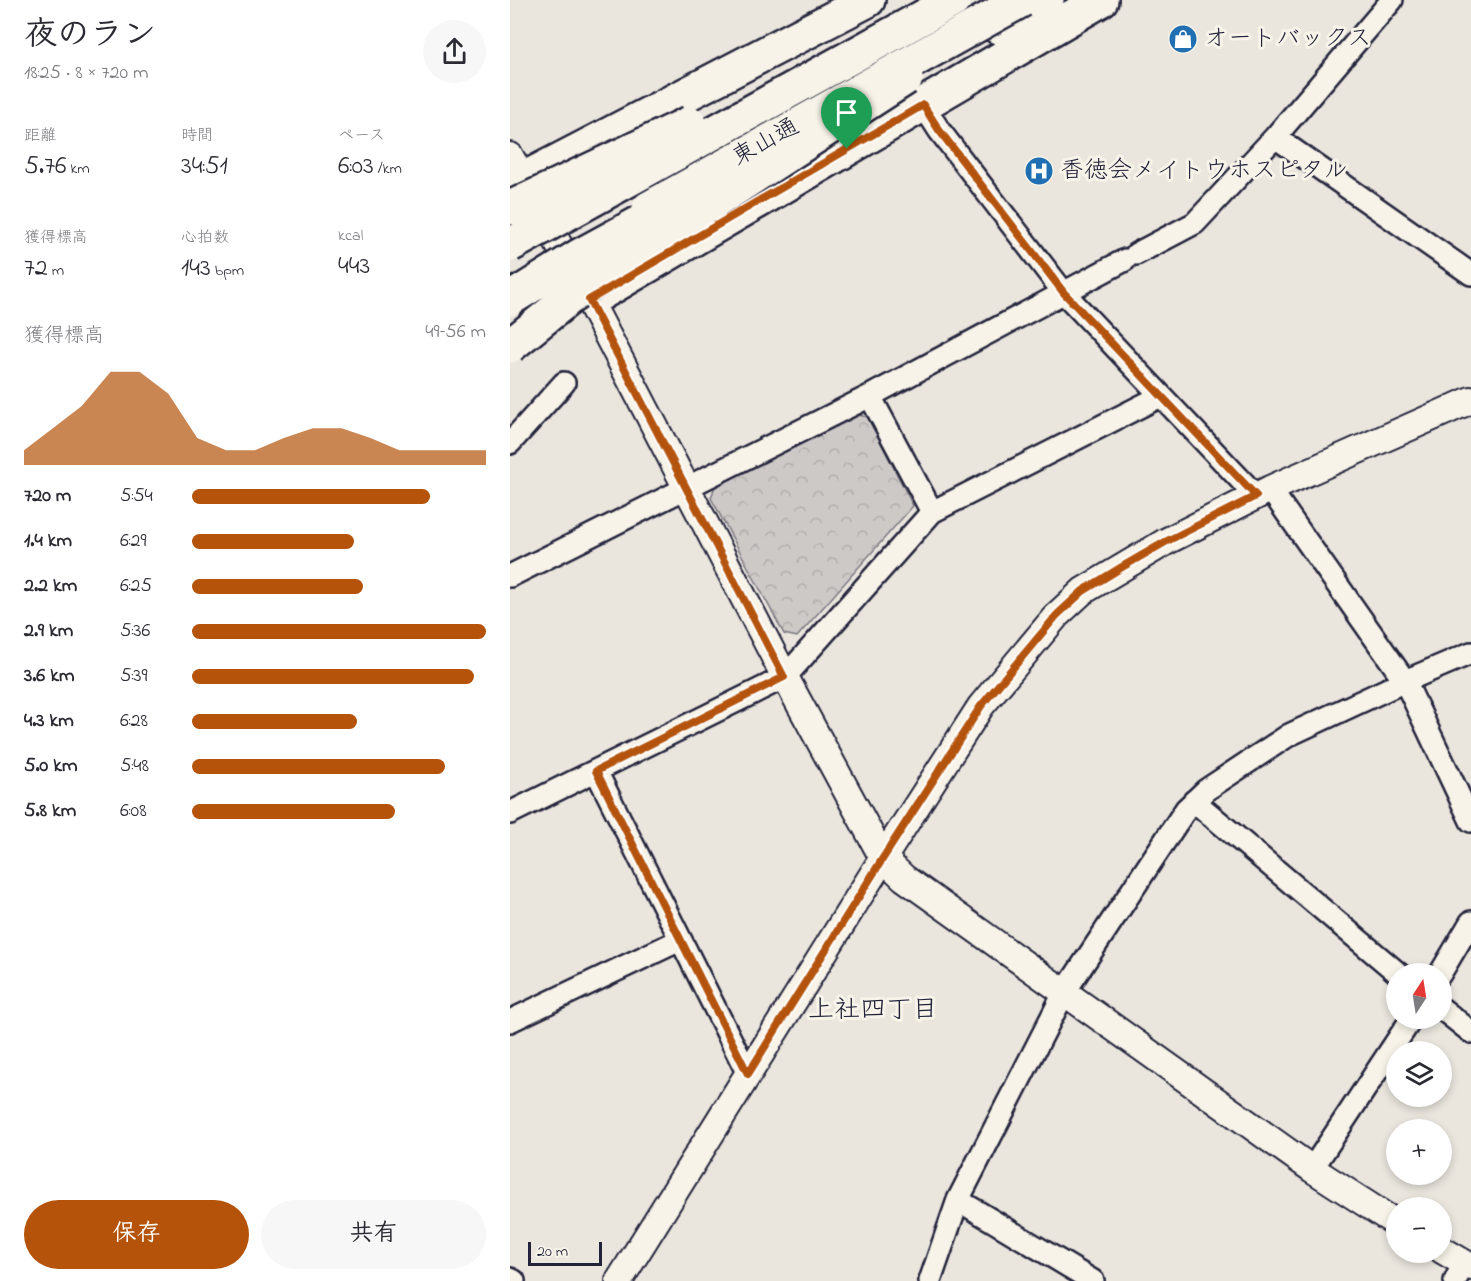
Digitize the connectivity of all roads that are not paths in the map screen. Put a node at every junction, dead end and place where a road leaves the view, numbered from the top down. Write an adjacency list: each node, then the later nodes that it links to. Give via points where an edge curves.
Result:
1 (867, 0): 11 (main road)
2 (937, 0): 11 (main road, bridge, via 806,66)
3 (954, 0): 12 (main road, bridge)
4 (977, 0): 13 (main road, 東山通)
5 (1022, 0): 15 (main road, 東山通, bridge)
6 (1047, 0): 9 (main road)
7 (1101, 0): 9 (main road)
8 (1392, 0): 10 (street)
9 (914, 92): 16 (street); 17 (main road, bridge, via 579,256); 18 (main road); 19 (main road, bridge, via 620,263)
10 (1275, 137): 14 (street); 16 (street, via 1195,223)
11 (513, 183): 18 (street)
12 (510, 245)
13 (510, 252)
14 (1471, 274)
15 (510, 285)
16 (1064, 293): 22 (street); 23 (street)
17 (510, 299)
18 (589, 300): 20 (main road); 26 (street)
19 (510, 346)
20 (510, 352)
21 (564, 383): 25 (street)
22 (870, 396): 26 (street); 28 (street)
23 (1161, 396): 27 (street); 28 (street)
24 (1471, 400): 27 (street)
25 (510, 443)
26 (687, 486): 29 (street); 31 (street)
27 (1263, 493): 32 (street); 37 (street, via 1122,567 1083,591 1057,615 981,706)
28 (932, 512): 31 (street)
29 (510, 576)
30 (1471, 653): 32 (street)
31 (784, 677): 33 (street); 37 (street)
32 (1405, 681): 34 (street, via 1289,735); 36 (street)
33 (596, 771): 35 (street); 39 (street)
34 (1194, 801): 40 (street); 42 (street)
35 (510, 813)
36 (1471, 821)
37 (883, 858): 42 (street, via 904,878); 47 (street)
38 (1471, 922): 41 (street)
39 (680, 940): 44 (street); 47 (street)
40 (1386, 963)
41 (1447, 963)
42 (1064, 993): 48 (street); 49 (street)
43 (1452, 1017): 46 (street)
44 (510, 1021)
45 (1405, 1029): 48 (street)
46 (1471, 1032)
47 (748, 1074): 55 (street)
48 (1312, 1169): 50 (street)
49 (958, 1200): 56 (street); 57 (street)
50 (1386, 1217)
51 (1452, 1260): 52 (street)
52 (1463, 1271)
53 (510, 1279): 54 (street)
54 (514, 1281)
55 (618, 1281)
56 (930, 1281)
57 (1093, 1281)

